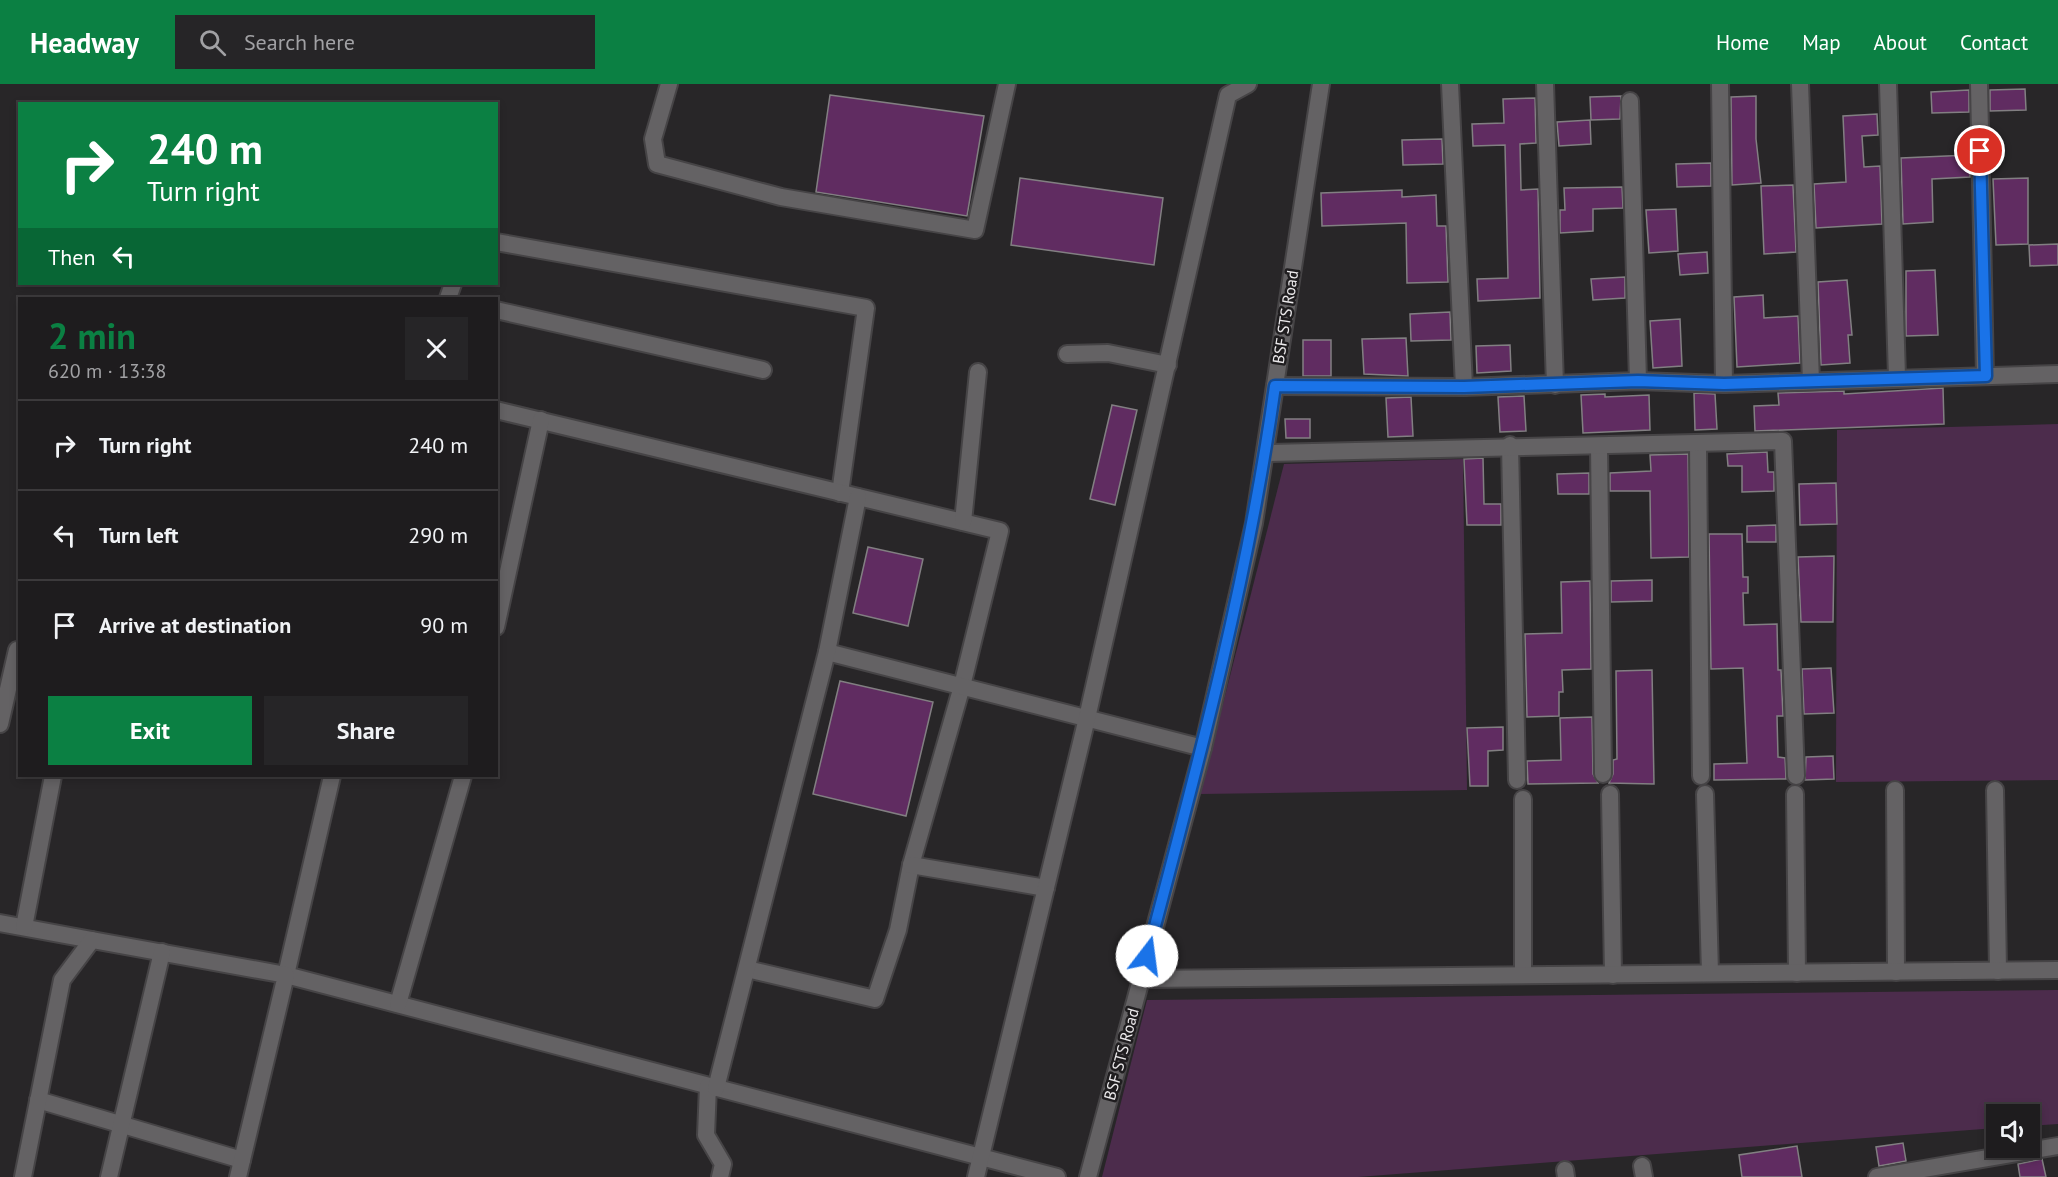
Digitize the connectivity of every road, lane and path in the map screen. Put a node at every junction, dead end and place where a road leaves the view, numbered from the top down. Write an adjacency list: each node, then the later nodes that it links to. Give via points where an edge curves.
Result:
1 (669, 84): 2 (street, via 654,139 657,164 781,197 975,230)
2 (1007, 84)
3 (1248, 84): 15 (street, via 1228,95)
4 (1322, 84): 25 (street, BSF STS Road)
5 (1450, 84): 26 (street)
6 (1545, 84): 24 (street)
7 (1720, 84): 23 (street)
8 (1800, 84): 22 (street)
9 (1888, 84): 20 (street)
10 (1979, 84): 19 (street)
11 (1630, 100): 21 (street)
12 (498, 242): 33 (street, via 866,308)
13 (498, 310): 16 (street)
14 (1067, 354): 15 (street, via 1108,353)
15 (1168, 365): 40 (street)
16 (763, 370)
17 (978, 372): 35 (street)
18 (2058, 374): 19 (street)
19 (1986, 376): 20 (street)
20 (1897, 377): 22 (street)
21 (1638, 381): 23 (street); 24 (street)
22 (1811, 381): 23 (street)
23 (1724, 384)
24 (1555, 385): 26 (street)
25 (1275, 386): 26 (street); 32 (street, BSF STS Road)
26 (1464, 387)
27 (498, 410): 28 (street)
28 (541, 420): 33 (street); 36 (street)
29 (1510, 445): 31 (street); 32 (street); 49 (street)
30 (1698, 445): 31 (street); 44 (street); 45 (street, via 1783,441)
31 (1599, 446): 43 (street)
32 (1266, 453): 42 (street, BSF STS Road)
33 (840, 493): 34 (street)
34 (858, 497): 35 (street); 38 (street)
35 (963, 522): 39 (street, via 1000,531)
36 (498, 618)
37 (17, 650): 41 (street)
38 (827, 652): 39 (street); 62 (street)
39 (962, 686): 40 (street); 56 (street)
40 (1087, 718): 42 (street); 57 (street)
41 (0, 723)
42 (1203, 748): 71 (street, BSF STS Road)
43 (1603, 774)
44 (1701, 776)
45 (1796, 776)
46 (53, 777): 59 (street)
47 (332, 777): 68 (street)
48 (463, 777): 72 (street)
49 (1517, 780)
50 (1895, 790): 65 (street)
51 (1995, 790): 64 (street)
52 (1610, 794): 70 (street)
53 (1705, 794): 67 (street)
54 (1795, 794): 66 (street)
55 (1523, 799): 69 (street)
56 (911, 865): 57 (street); 62 (street, via 898,930 875,999)
57 (1046, 888): 77 (street)
58 (0, 922): 59 (street)
59 (24, 927): 60 (street)
60 (92, 940): 61 (street); 74 (street, via 62,980)
61 (162, 952): 68 (street); 75 (street)
62 (747, 969): 73 (street)
63 (2058, 970): 64 (street)
64 (1998, 971): 65 (street)
65 (1896, 972): 66 (street)
66 (1797, 973): 67 (street)
67 (1710, 974): 70 (street)
68 (286, 975): 72 (street); 78 (street)
69 (1523, 975): 70 (street); 71 (street)
70 (1613, 975)
71 (1141, 979): 85 (street, BSF STS Road)
72 (398, 1004): 73 (street)
73 (712, 1087): 77 (street); 82 (street, via 706,1136 723,1164)
74 (38, 1100): 75 (street); 79 (street)
75 (122, 1124): 78 (street); 80 (street)
76 (2058, 1146): 86 (street)
77 (981, 1157): 83 (street); 84 (street)
78 (242, 1160): 81 (street)
79 (23, 1177)
80 (109, 1177)
81 (238, 1177)
82 (720, 1177)
83 (976, 1177)
84 (1057, 1177)
85 (1088, 1177)
86 (1881, 1177)

